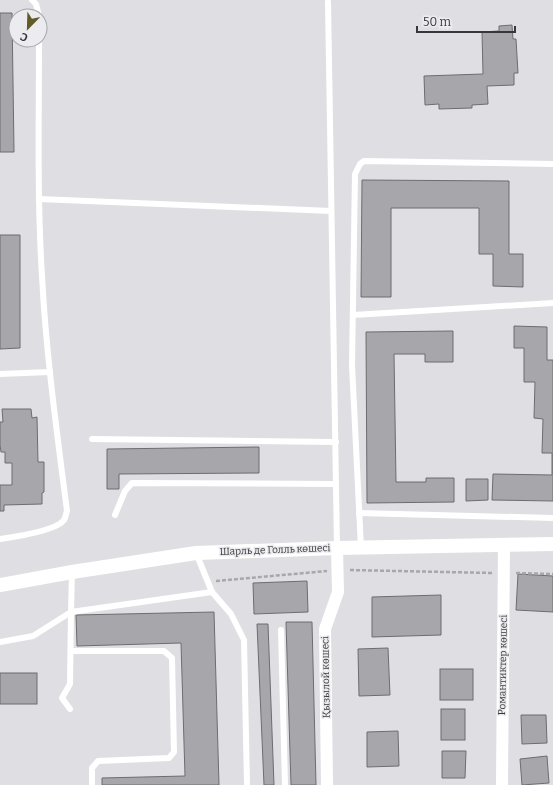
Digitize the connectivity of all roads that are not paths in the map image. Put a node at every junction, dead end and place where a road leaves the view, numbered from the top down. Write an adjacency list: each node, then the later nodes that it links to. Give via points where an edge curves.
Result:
1 (328, 2): 5 (lane)
2 (39, 48): 4 (lane)
3 (553, 164): 7 (lane, via 364,161 360,164 355,174)
4 (40, 199): 5 (lane); 8 (lane, via 42,276)
5 (332, 211): 11 (lane)
6 (553, 303): 7 (lane)
7 (352, 315): 13 (lane)
8 (50, 372): 9 (lane); 16 (lane, via 67,510 65,519 35,533)
9 (0, 374)
10 (92, 439): 11 (lane)
11 (336, 442): 12 (lane)
12 (336, 484): 14 (lane, via 132,483 125,491); 19 (lane)
13 (359, 513): 15 (lane); 20 (lane)
14 (115, 515)
15 (553, 518)
16 (0, 539)
17 (553, 544): 18 (street, Шарль де Голль көшесі)
18 (504, 545): 20 (street, Шарль де Голль көшесі); 34 (street, Романтиктер көшесі)
19 (337, 548): 20 (street, Шарль де Голль көшесі); 21 (street, Шарль де Голль көшесі); 33 (street, Қызылой көшесі, via 338,592 325,629)
20 (361, 548)
21 (196, 553): 22 (street, Шарль де Голль көшесі); 24 (lane)
22 (72, 572): 23 (street, Шарль де Голль көшесі); 25 (lane)
23 (0, 586)
24 (212, 592): 25 (lane); 31 (lane, via 231,614 244,640)
25 (70, 612): 27 (lane, via 33,636); 28 (lane)
26 (281, 630): 32 (lane)
27 (0, 642)
28 (71, 651): 29 (lane, via 70,684 62,698); 30 (lane, via 164,651 172,658 174,752 168,758 98,761 92,768)
29 (70, 709)
30 (92, 785)
31 (247, 785)
32 (285, 785)
33 (327, 785)
34 (502, 785)

